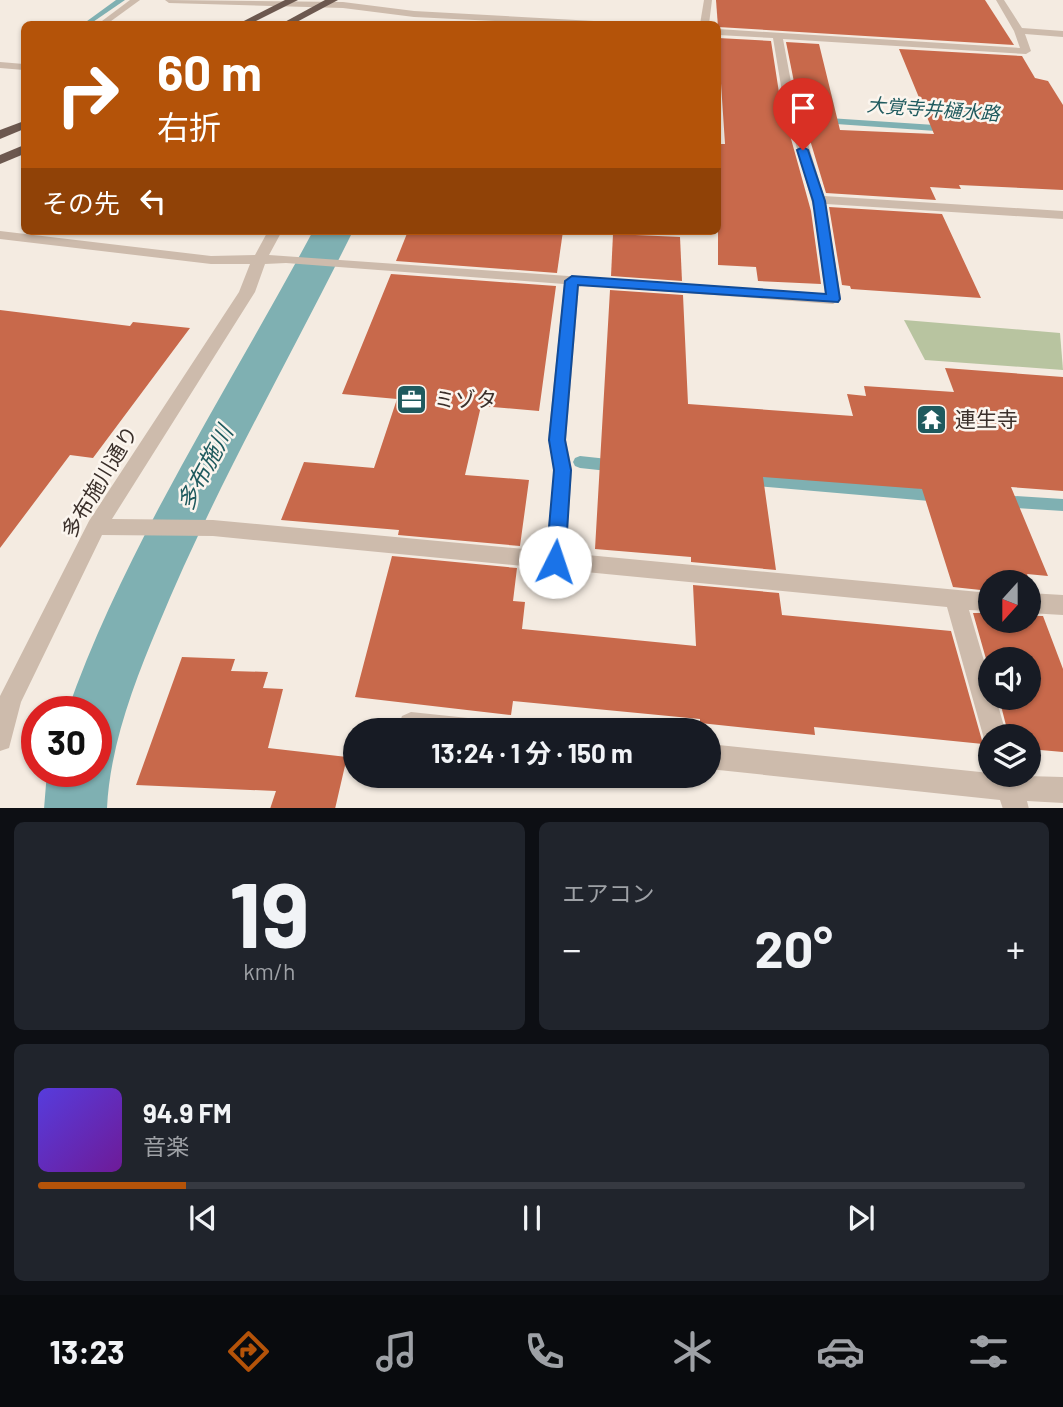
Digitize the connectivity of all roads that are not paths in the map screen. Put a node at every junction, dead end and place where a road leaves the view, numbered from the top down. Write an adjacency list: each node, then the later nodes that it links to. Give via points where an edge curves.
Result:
1 (136, 0): 9 (street)
2 (169, 0): 6 (street)
3 (403, 0): 8 (street)
4 (708, 0): 14 (street)
5 (1000, 0): 15 (street)
6 (289, 2): 7 (street); 10 (highway)
7 (329, 2): 8 (street); 11 (highway)
8 (397, 10): 12 (street); 13 (street)
9 (106, 21)
10 (249, 21)
11 (292, 21)
12 (391, 21)
13 (540, 21)
14 (705, 21)
15 (1019, 31): 17 (street); 18 (street, via 1026,51)
16 (721, 32): 18 (street)
17 (1063, 34)
18 (778, 36): 25 (street, via 779,62 793,120)
19 (0, 65): 20 (street)
20 (21, 67)
21 (21, 126): 22 (highway)
22 (0, 135)
23 (21, 150): 24 (highway)
24 (0, 160)
25 (819, 201): 26 (street); 30 (street, via 833,299)
26 (1063, 215)
27 (0, 235): 29 (street, via 211,260)
28 (273, 235): 29 (street, 多布施川通り)
29 (259, 260): 30 (street); 31 (street, 多布施川通り, via 247,292)
30 (572, 281): 32 (street, via 557,440 562,470)
31 (96, 527): 32 (street, via 213,528); 37 (street, 多布施川通り)
32 (555, 562): 33 (street)
33 (956, 601): 34 (street); 38 (street)
34 (978, 602)
35 (1041, 604): 36 (street)
36 (1063, 605)
37 (5, 704): 39 (street, 多布施川通り)
38 (991, 724)
39 (0, 739)
40 (721, 757): 42 (street)
41 (1063, 790): 42 (street)
42 (1010, 791)

